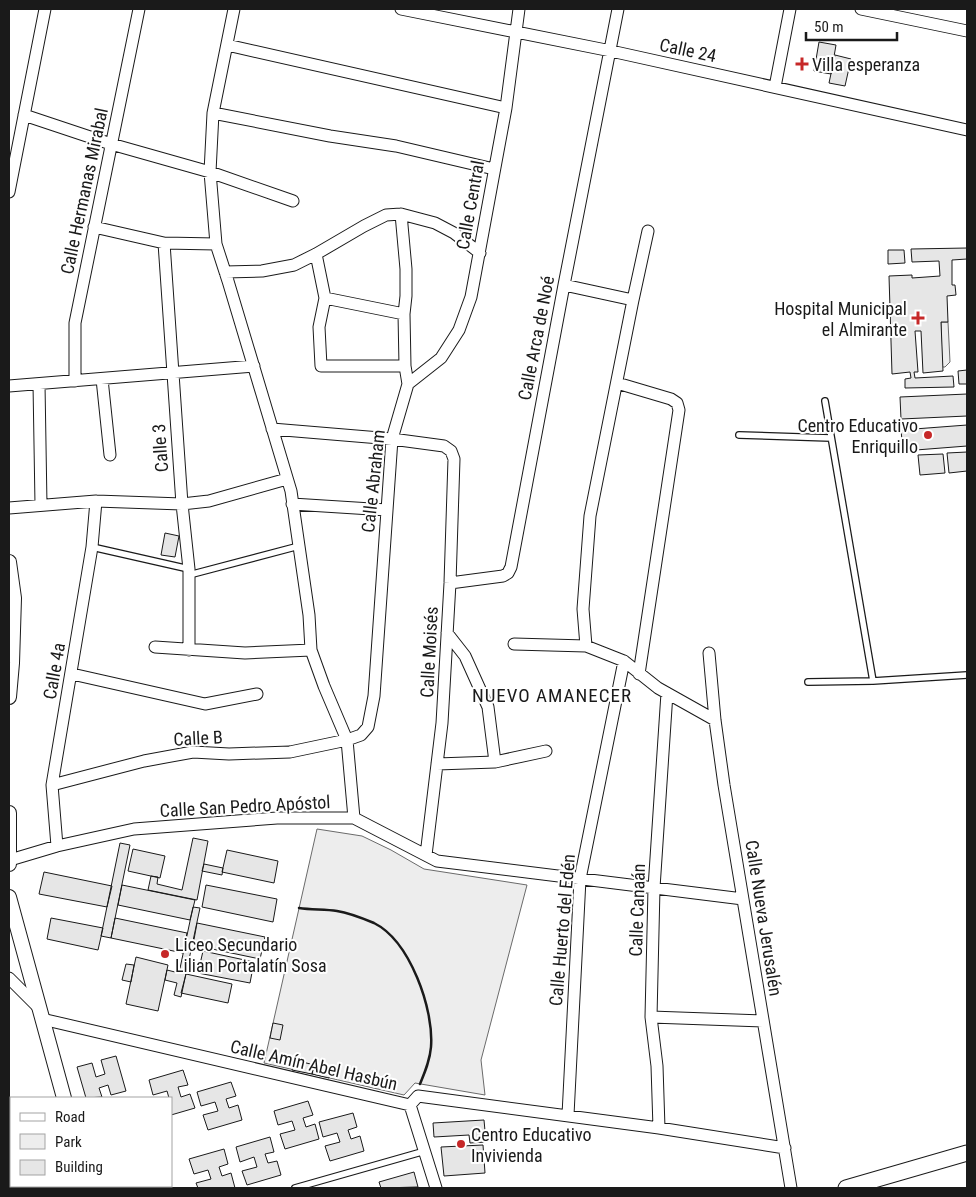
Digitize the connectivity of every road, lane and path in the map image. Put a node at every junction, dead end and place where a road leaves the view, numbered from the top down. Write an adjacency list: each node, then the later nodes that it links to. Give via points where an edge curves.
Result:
1 (45, 9): 16 (street)
2 (139, 9): 18 (street, Calle Hermanas Mirabal)
3 (234, 9): 11 (street)
4 (407, 9): 10 (street, Calle 24)
5 (519, 9): 10 (street, Calle Central)
6 (618, 9): 12 (street, Calle Arca de Noé)
7 (790, 9): 13 (street)
8 (861, 9): 9 (street)
9 (967, 31)
10 (516, 32): 12 (street, Calle 24); 14 (street, Calle Central)
11 (227, 45): 14 (street); 15 (street)
12 (611, 51): 13 (street, Calle 24); 32 (street, Calle Arca de Noé)
13 (775, 87): 17 (street, Calle 24)
14 (506, 108): 20 (street, Calle Central)
15 (213, 113): 20 (street, via 396,146); 21 (street)
16 (24, 115): 18 (street); 19 (street)
17 (967, 130)
18 (111, 144): 21 (street); 25 (street, Calle Hermanas Mirabal)
19 (13, 148): 22 (street)
20 (494, 169): 29 (street, Calle Central)
21 (210, 172): 23 (street); 28 (street)
22 (9, 192)
23 (293, 201)
24 (401, 214): 29 (street, via 435,222); 30 (street, via 386,215); 35 (street, Calle Abraham, via 406,269)
25 (94, 227): 27 (street); 40 (street, Calle Hermanas Mirabal, via 74,323)
26 (648, 231): 34 (street)
27 (164, 243): 28 (street); 38 (street, Calle 3)
28 (216, 244): 31 (street)
29 (480, 253): 43 (street, Calle Central, via 471,297 459,330 441,358)
30 (316, 254): 31 (street, via 294,265 262,271); 33 (street)
31 (225, 272): 36 (street)
32 (564, 285): 34 (street); 62 (street, Calle Arca de Noé, via 511,567 503,576)
33 (325, 298): 35 (street); 37 (street, via 319,327 321,366)
34 (633, 300): 41 (street)
35 (404, 314): 37 (street, Calle Abraham)
36 (254, 366): 38 (street); 46 (street)
37 (405, 366): 43 (street, Calle Abraham)
38 (172, 373): 39 (street); 53 (street, Calle 3)
39 (102, 379): 40 (street); 50 (street)
40 (75, 381): 42 (street)
41 (617, 383): 65 (street, via 590,516 583,609); 72 (street, via 671,399 679,410)
42 (39, 384): 44 (street); 55 (street)
43 (408, 384): 49 (street, Calle Abraham)
44 (9, 386)
45 (825, 402): 48 (lane)
46 (272, 429): 49 (street); 51 (street)
47 (739, 435): 48 (lane)
48 (831, 438): 74 (lane)
49 (392, 439): 57 (street, Calle Abraham); 62 (street, Calle Moisés, via 444,446 454,458)
50 (110, 455)
51 (287, 479): 53 (street, via 209,501); 54 (street)
52 (96, 501): 53 (street); 55 (street); 59 (street, Calle 4a)
53 (182, 504): 61 (street, Calle 3)
54 (292, 504): 57 (street); 58 (street)
55 (41, 505): 56 (street)
56 (9, 507)
57 (387, 510): 80 (street, Calle Abraham, via 372,713 368,728 361,735)
58 (299, 546): 61 (lane); 68 (street)
59 (92, 547): 61 (lane); 71 (street, Calle 4a)
60 (9, 562): 78 (street, via 14,598)
61 (188, 572): 67 (street, Calle 3)
62 (450, 583): 63 (street, Calle Moisés)
63 (447, 633): 82 (street, via 465,656 488,708); 83 (street, Calle Moisés)
64 (514, 644): 65 (street)
65 (586, 646): 70 (street)
66 (155, 647): 67 (street)
67 (189, 650): 68 (street, via 245,653)
68 (312, 650): 80 (street)
69 (709, 653): 79 (street, Calle Nueva Jerusalén)
70 (624, 662): 72 (street); 90 (street, Calle Huerto del Edén)
71 (72, 674): 77 (street, via 205,704); 84 (street, Calle 4a)
72 (639, 674): 76 (street)
73 (967, 675): 74 (lane)
74 (873, 681): 75 (lane)
75 (808, 682)
76 (666, 693): 79 (street); 91 (street, Calle Canaán)
77 (257, 694)
78 (9, 697)
79 (715, 720): 93 (street, Calle Nueva Jerusalén)
80 (347, 740): 84 (street, Calle B, via 290,752 192,752); 86 (street)
81 (546, 751): 82 (street)
82 (495, 762): 83 (street)
83 (437, 764): 88 (street, Calle Moisés)
84 (52, 785): 87 (street, Calle 4a)
85 (9, 813): 89 (street)
86 (354, 818): 87 (street, Calle San Pedro Apóstol, via 277,818 134,830); 88 (street, Calle San Pedro Apóstol)
87 (57, 846): 89 (street, Calle San Pedro Apóstol)
88 (426, 855): 90 (street, Calle San Pedro Apóstol, via 437,861)
89 (9, 862)
90 (580, 879): 91 (street, Calle San Pedro Apóstol); 100 (street, Calle Huerto del Edén)
91 (654, 888): 93 (street, Calle San Pedro Apóstol); 96 (street, Calle Canaán)
92 (9, 897): 95 (street)
93 (743, 899): 97 (street, Calle Nueva Jerusalén)
94 (9, 978): 95 (street)
95 (40, 1013): 98 (street); 99 (street, Calle Amín Abel Hasbún)
96 (651, 1017): 97 (street); 101 (street, Calle Canaán)
97 (763, 1021): 102 (street, Calle Nueva Jerusalén)
98 (64, 1097)
99 (410, 1105): 100 (street, Calle Amín Abel Hasbún, via 418,1096); 103 (street)
100 (568, 1116): 101 (street, Calle Amín Abel Hasbún)
101 (660, 1128): 102 (street, Calle Amín Abel Hasbún)
102 (784, 1148): 107 (street, Calle Nueva Jerusalén)
103 (425, 1151): 105 (lane); 106 (street)
104 (967, 1153): 108 (main road)
105 (296, 1188)
106 (436, 1188)
107 (791, 1188)
108 (846, 1188)

